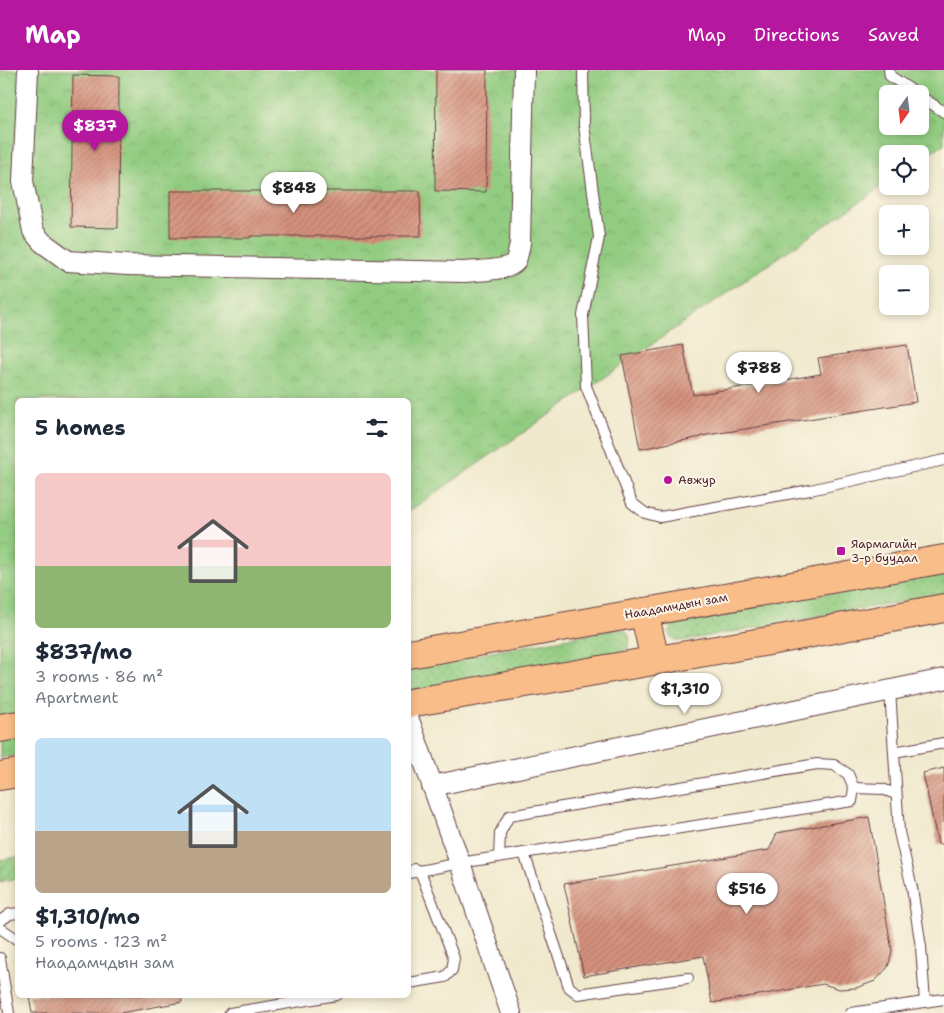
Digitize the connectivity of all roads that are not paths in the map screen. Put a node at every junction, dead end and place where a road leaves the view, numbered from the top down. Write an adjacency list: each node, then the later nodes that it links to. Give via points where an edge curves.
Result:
1 (28, 70): 2 (street, via 24,181 33,231 68,261 465,272 508,267 515,263 520,242)
2 (524, 70)
3 (583, 70): 8 (lane, via 584,125 598,237 583,315 586,386 632,504 645,513 660,516 810,490)
4 (889, 70): 5 (lane, via 890,76)
5 (904, 85)
6 (929, 102): 7 (lane)
7 (944, 112)
8 (944, 460)
9 (944, 558): 11 (highway, Наадамчдын зам)
10 (944, 608): 13 (highway)
11 (644, 612): 12 (highway, Наадамчдын зам); 13 (highway)
12 (411, 654)
13 (655, 660): 16 (highway)
14 (944, 679): 15 (street)
15 (890, 690): 21 (lane); 24 (street)
16 (411, 703)
17 (15, 726): 19 (highway)
18 (411, 726): 24 (street)
19 (0, 728)
20 (944, 743): 21 (lane)
21 (894, 752): 26 (lane)
22 (15, 774): 23 (highway)
23 (0, 776)
24 (432, 786): 29 (street)
25 (854, 788): 26 (lane, via 882,789); 27 (lane, via 852,801); 28 (lane, via 848,774 834,765 817,764 509,816 500,833)
26 (896, 794): 42 (lane, via 899,832 921,947)
27 (524, 854): 28 (lane); 38 (lane, via 569,987 578,994)
28 (499, 857): 29 (lane)
29 (460, 863): 31 (lane); 45 (street)
30 (411, 867): 31 (lane)
31 (420, 871): 32 (lane); 39 (lane, via 454,958 452,970 446,977)
32 (411, 873)
33 (15, 913): 34 (lane)
34 (0, 921)
35 (0, 928): 36 (lane)
36 (15, 938)
37 (0, 958): 43 (lane)
38 (688, 978)
39 (411, 983)
40 (320, 998): 44 (lane)
41 (944, 999): 42 (lane)
42 (926, 1002): 46 (lane)
43 (9, 1013)
44 (230, 1013)
45 (511, 1013)
46 (851, 1013)

